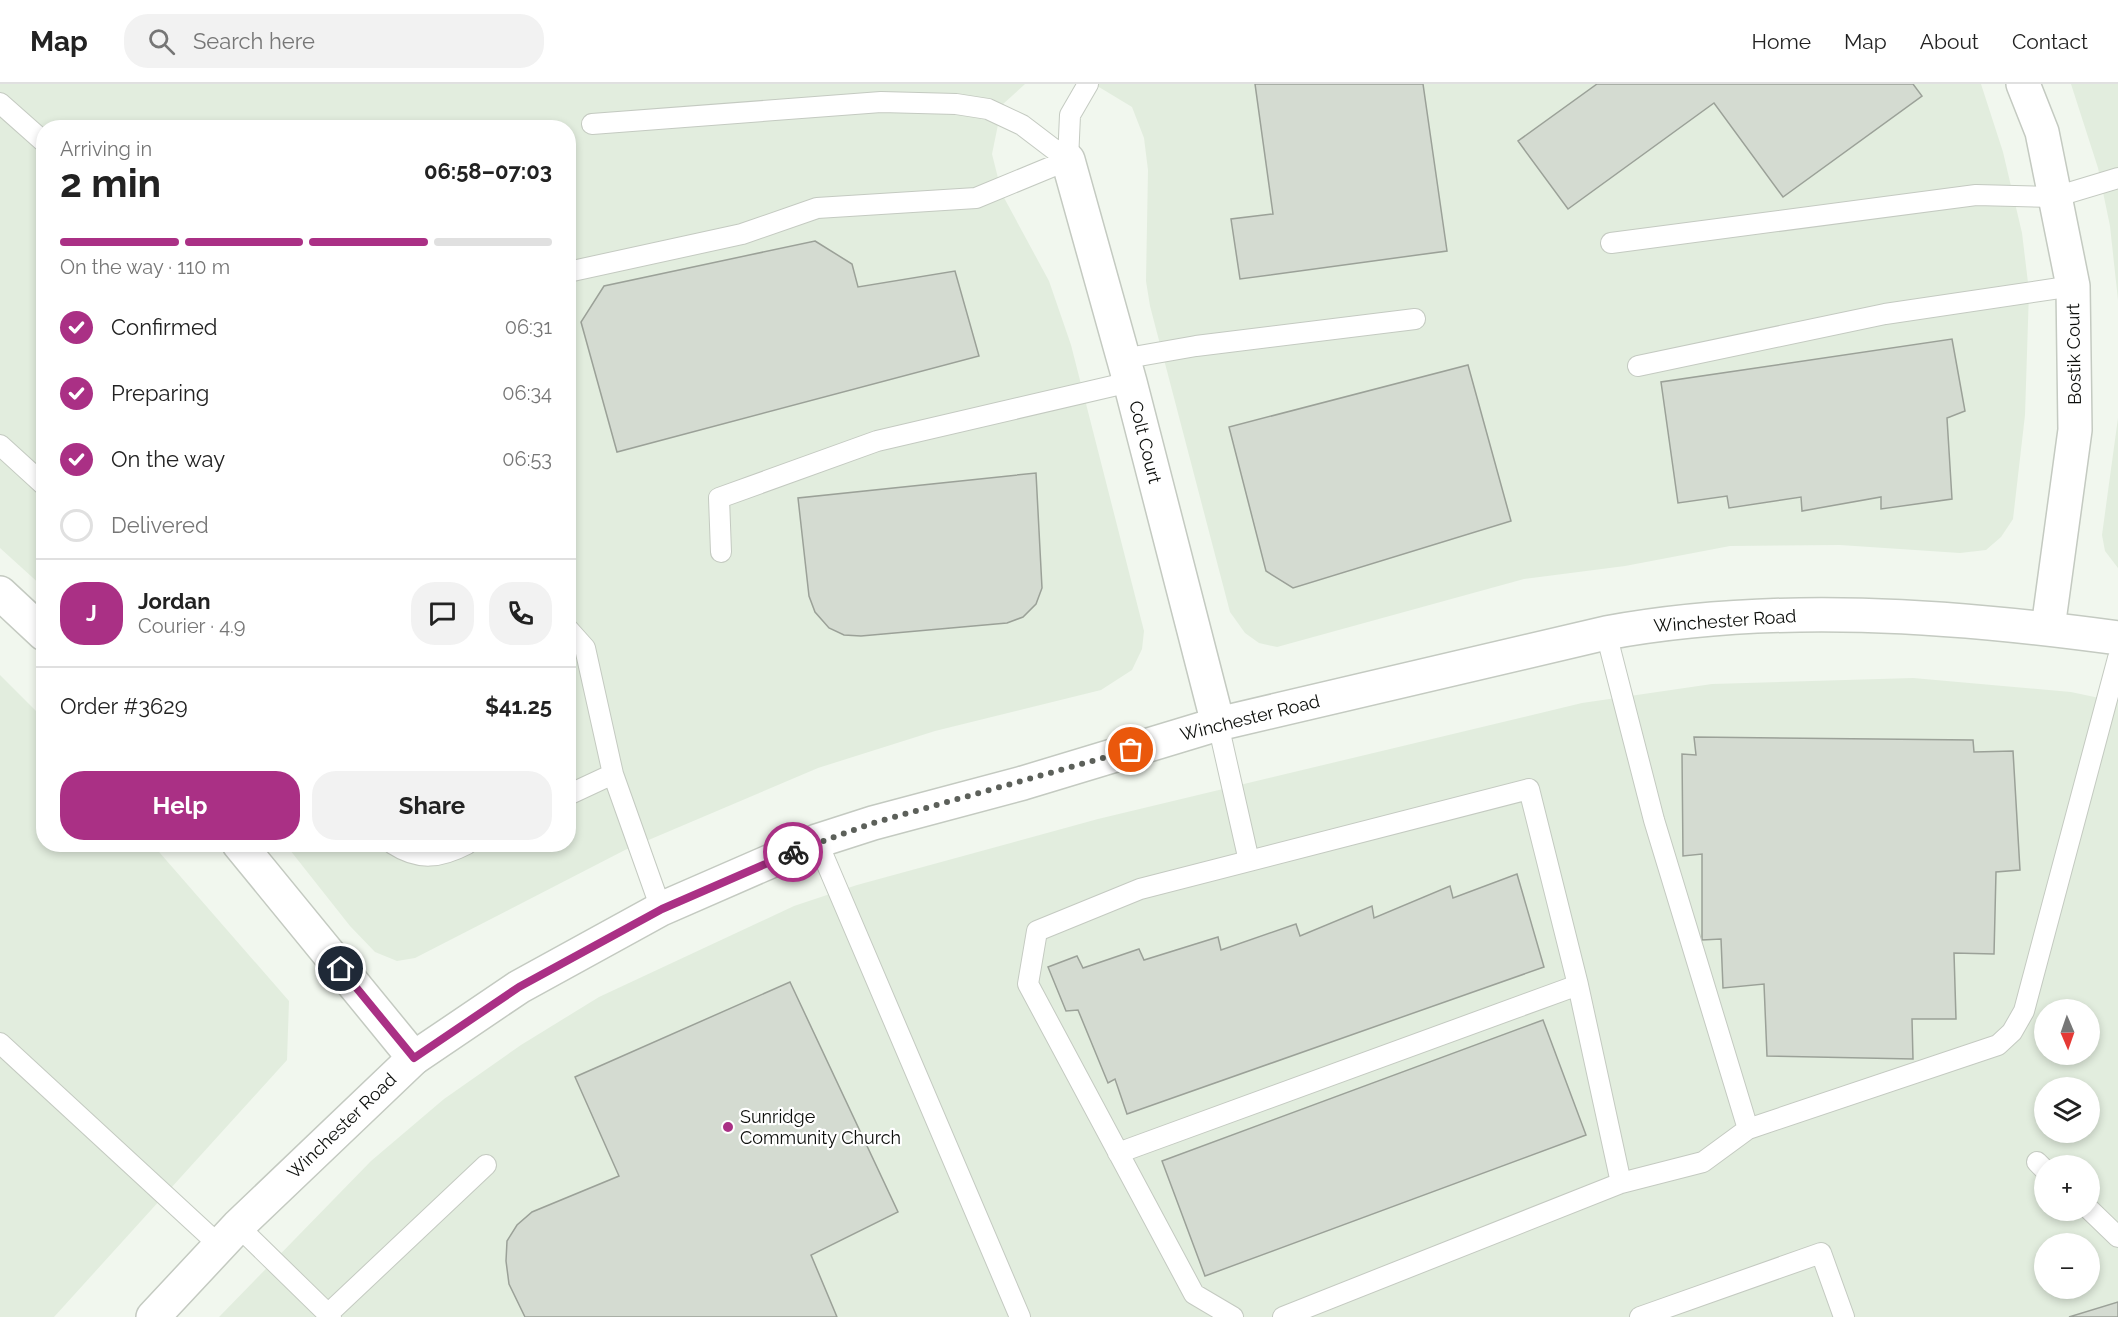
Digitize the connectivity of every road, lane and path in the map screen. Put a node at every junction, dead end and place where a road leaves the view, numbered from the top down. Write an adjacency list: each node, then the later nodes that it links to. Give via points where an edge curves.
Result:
1 (1088, 84): 6 (lane, via 1070,115)
2 (2023, 84): 8 (street, Bostik Court, via 2042,132)
3 (3, 112): 5 (lane)
4 (592, 124): 6 (lane, via 881,102 956,104 988,109 1022,125)
5 (36, 136)
6 (1068, 160): 10 (lane, via 976,198 817,208 742,234); 14 (street, Colt Court)
7 (2118, 178): 8 (lane)
8 (2055, 197): 9 (lane, via 1976,195); 11 (street, Bostik Court)
9 (1611, 243)
10 (576, 270)
11 (2073, 286): 13 (lane, via 1885,314); 20 (street, Bostik Court, via 2075,430)
12 (1416, 319): 14 (lane, via 1196,346)
13 (1638, 366)
14 (1126, 370): 17 (lane, via 877,441 719,498); 25 (street, Colt Court)
15 (0, 445): 16 (lane)
16 (36, 477)
17 (721, 552)
18 (0, 593): 19 (street)
19 (36, 627)
20 (2048, 628): 21 (street, Winchester Road, via 1882,615 1772,616 1656,624); 23 (street, Winchester Road)
21 (1606, 633): 25 (street, Winchester Road); 37 (lane, via 1654,819)
22 (576, 638): 26 (lane, via 585,648)
23 (2118, 638)
24 (2118, 658): 37 (lane, via 2024,1011 2012,1032 1998,1045)
25 (1218, 724): 28 (street, Winchester Road); 32 (lane)
26 (613, 774): 27 (lane); 33 (lane)
27 (576, 791)
28 (818, 841): 33 (street, Winchester Road); 46 (lane)
29 (246, 852): 36 (street)
30 (405, 852): 31 (lane, via 427,858)
31 (452, 852)
32 (1250, 861): 34 (lane, via 1529,789); 38 (lane, via 1140,890 1037,931 1028,984)
33 (662, 909): 36 (street, Winchester Road, via 519,987)
34 (1578, 985): 38 (lane); 40 (lane)
35 (0, 1043): 42 (lane)
36 (414, 1058): 42 (street, Winchester Road)
37 (1748, 1129): 40 (lane, via 1703,1162)
38 (1118, 1153): 47 (lane, via 1194,1294)
39 (486, 1166): 44 (lane)
40 (1621, 1183): 48 (lane)
41 (2100, 1219): 43 (lane)
42 (228, 1235): 44 (lane); 45 (street, Winchester Road)
43 (2118, 1236)
44 (329, 1316)
45 (153, 1317)
46 (1020, 1317)
47 (1233, 1317)
48 (1283, 1317)
49 (1640, 1317): 50 (lane, via 1821,1253)
50 (1844, 1317)

